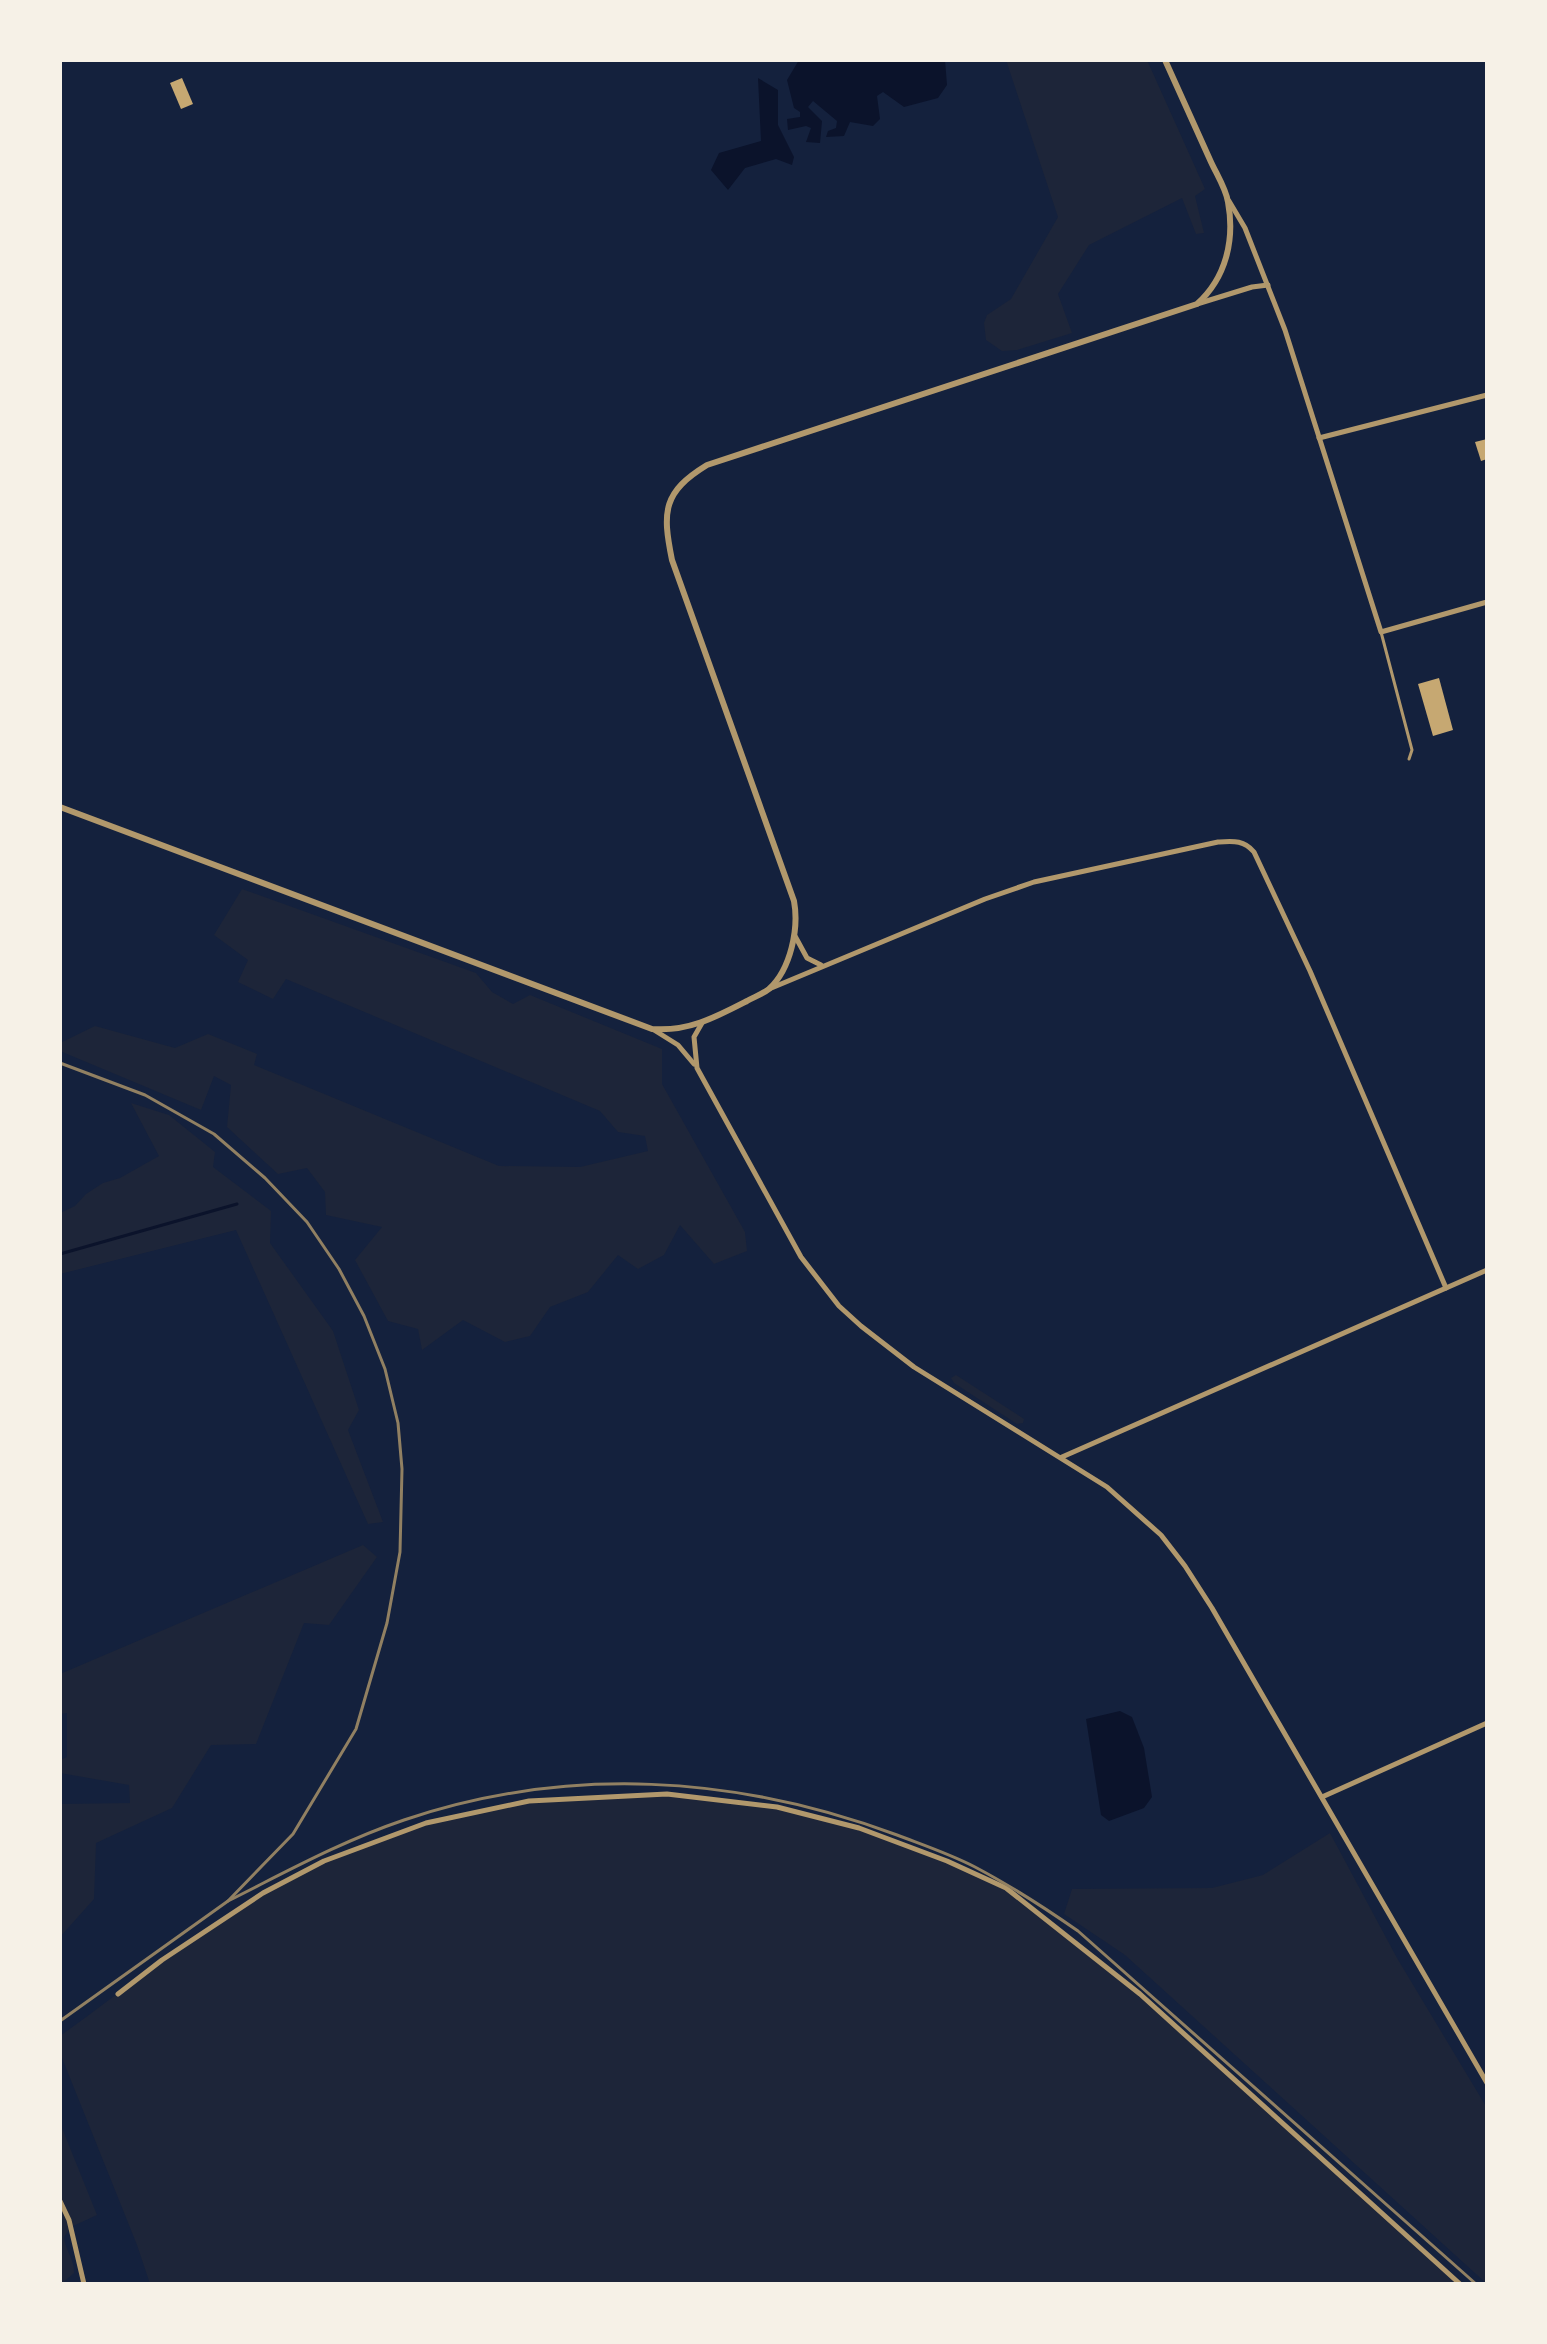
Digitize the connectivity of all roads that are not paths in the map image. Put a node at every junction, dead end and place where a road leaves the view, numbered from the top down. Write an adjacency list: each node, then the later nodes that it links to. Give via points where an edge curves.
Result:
1 (1165, 60): 2 (street)
2 (1228, 200): 3 (street); 4 (street, via 1223,269)
3 (1268, 285): 4 (street); 6 (street)
4 (1197, 304): 11 (street, via 707,465 674,491 665,528 672,560 794,901)
5 (1487, 395): 6 (street)
6 (1319, 438): 8 (street)
7 (1487, 602): 8 (street)
8 (1381, 632): 9 (lane, via 1412,750)
9 (1409, 759)
10 (60, 807): 15 (street)
11 (794, 934): 12 (street, via 807,958); 13 (street, via 784,965)
12 (822, 965): 13 (street); 18 (street, via 1034,882 1218,842 1247,844 1310,971)
13 (768, 989): 14 (street)
14 (703, 1022): 15 (street); 16 (street, via 694,1037)
15 (652, 1029): 16 (street, via 678,1045)
16 (697, 1068): 19 (street, via 790,1238 832,1298 914,1367)
17 (1487, 1270): 18 (street)
18 (1446, 1288): 19 (street)
19 (1061, 1457): 21 (street, via 1140,1514 1176,1553)
20 (1487, 1723): 21 (street)
21 (1322, 1797): 23 (street)
22 (118, 1994): 26 (street, via 263,1893 324,1861 426,1823 529,1801 667,1794 777,1807 859,1828 1006,1888 1140,1994)
23 (1487, 2083)
24 (60, 2201): 25 (street)
25 (84, 2284)
26 (1460, 2284)

